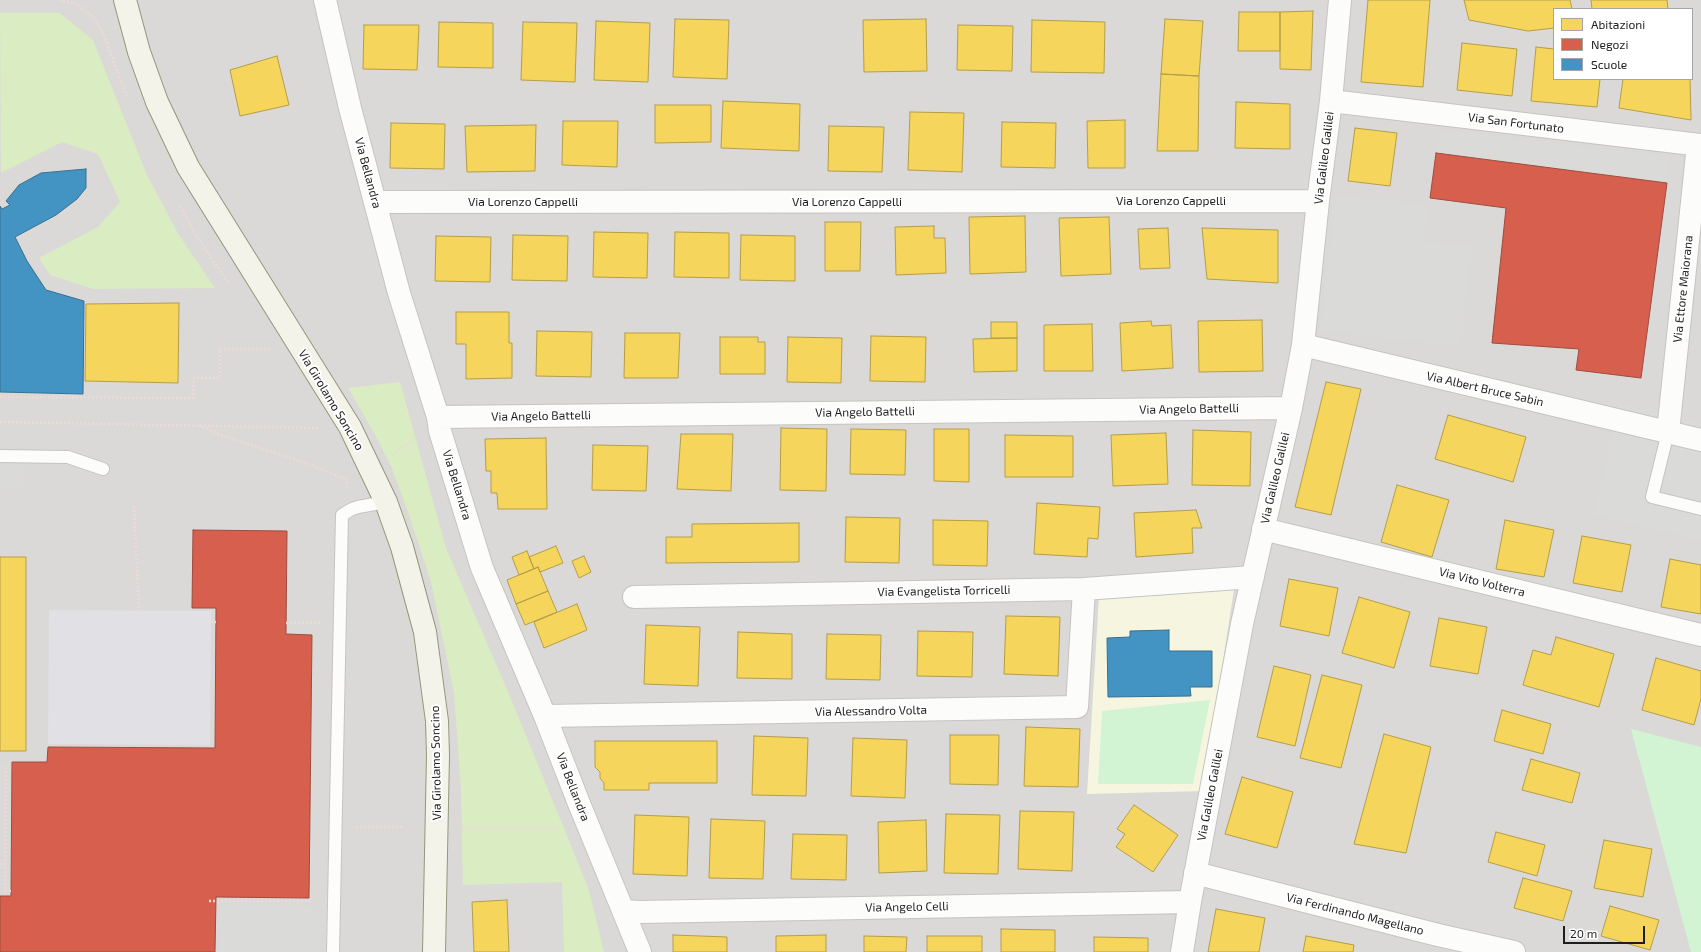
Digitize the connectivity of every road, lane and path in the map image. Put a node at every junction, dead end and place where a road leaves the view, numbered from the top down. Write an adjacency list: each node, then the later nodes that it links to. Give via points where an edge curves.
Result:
1 (125, 0): 23 (main road, Via Girolamo Soncino, via 139,52 157,102 188,167 350,427)
2 (325, 0): 7 (street, Via Bellandra, via 350,108)
3 (1340, 0): 4 (street, Via Galileo Galilei)
4 (1331, 101): 5 (street, Via San Fortunato); 6 (street, Via Galileo Galilei)
5 (1700, 145): 16 (street, Via Ettore Maiorana)
6 (1318, 201): 7 (street, Via Lorenzo Cappelli); 8 (street, Via Galileo Galilei)
7 (376, 202): 12 (street, Via Bellandra, via 399,293)
8 (1303, 345): 11 (street, Via Galileo Galilei); 16 (street, Via Albert Bruce Sabin)
9 (271, 348): 10 (path, via 220,349 220,378 194,378 193,398)
10 (0, 397)
11 (1291, 408): 12 (street, Via Angelo Battelli); 26 (street, Via Galileo Galilei)
12 (438, 417): 36 (street, Via Bellandra, via 482,568)
13 (0, 422): 14 (path)
14 (196, 424): 15 (path); 22 (path)
15 (320, 428)
16 (1668, 432): 18 (street); 25 (lane, via 1652,497)
17 (418, 437): 20 (path)
18 (1701, 440)
19 (0, 456): 21 (lane, via 68,457)
20 (390, 457)
21 (103, 469)
22 (347, 480)
23 (386, 502): 34 (lane, via 358,507 342,516); 51 (main road, Via Girolamo Soncino, via 419,606 435,697 438,755)
24 (134, 506): 30 (path)
25 (1701, 509)
26 (1263, 529): 27 (street, Via Galileo Galilei); 35 (street, Via Vito Volterra)
27 (1253, 577): 28 (street, Via Evangelista Torricelli); 44 (street, Via Galileo Galilei)
28 (1084, 589): 29 (street, Via Evangelista Torricelli); 36 (street, Via Alessandro Volta, via 1077,707)
29 (634, 597)
30 (139, 611)
31 (211, 622): 32 (path)
32 (216, 622)
33 (286, 623): 34 (path)
34 (340, 624): 38 (lane)
35 (1701, 635)
36 (545, 716): 41 (street, Via Bellandra)
37 (6, 767): 43 (path)
38 (336, 827): 39 (path); 50 (lane)
39 (404, 828)
40 (456, 828): 41 (path)
41 (589, 828): 49 (street, Via Bellandra)
42 (0, 864): 43 (path)
43 (6, 864): 45 (path, via 5,891)
44 (1196, 873): 48 (street, Via Galileo Galilei); 54 (street, Via Ferdinando Magellano)
45 (11, 891)
46 (209, 901): 47 (path)
47 (314, 901)
48 (1190, 902): 49 (street, Via Angelo Celli); 53 (street, Via Galileo Galilei)
49 (624, 911): 52 (street, Via Bellandra)
50 (334, 952)
51 (434, 952)
52 (640, 952)
53 (1182, 952)
54 (1514, 952)

